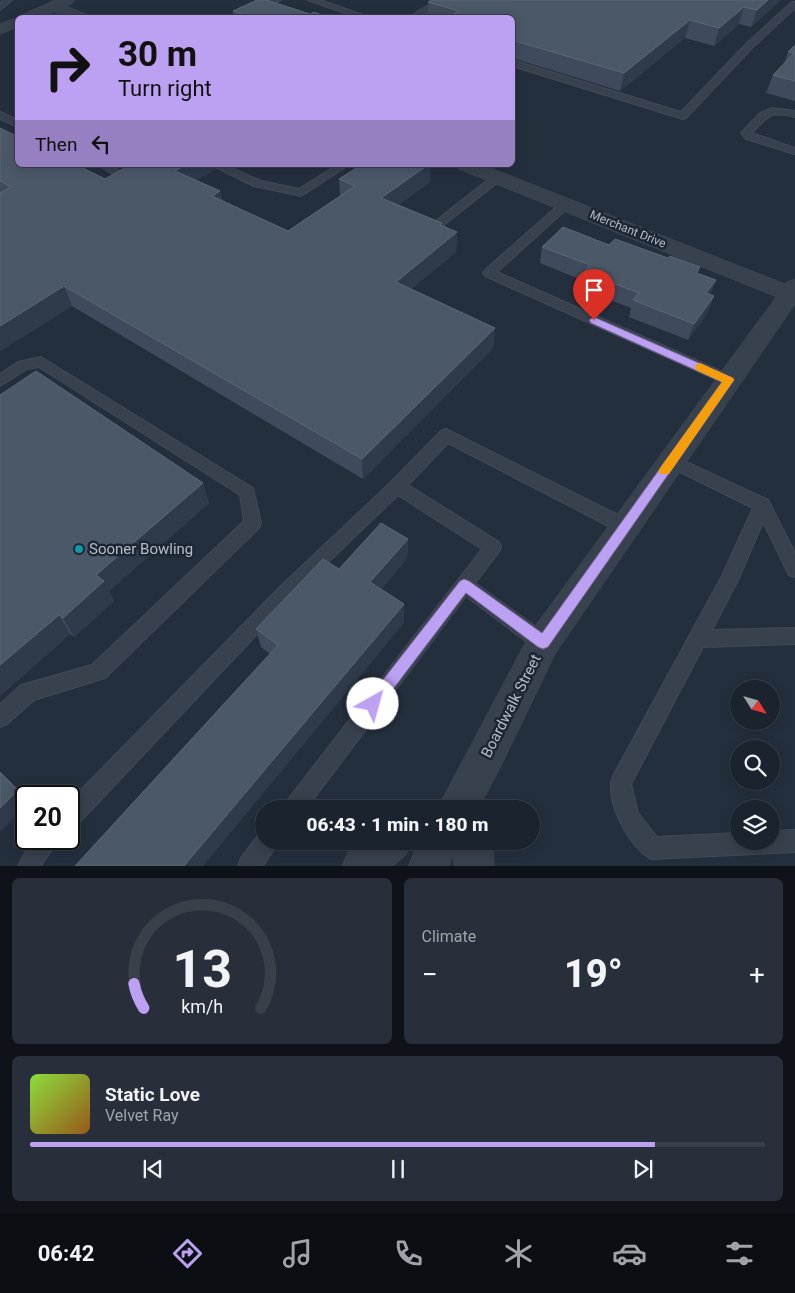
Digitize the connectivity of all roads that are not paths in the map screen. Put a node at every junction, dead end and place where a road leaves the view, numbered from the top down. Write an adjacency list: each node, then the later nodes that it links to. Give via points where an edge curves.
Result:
1 (8, 0): 7 (lane)
2 (277, 0): 9 (lane)
3 (312, 0): 13 (lane)
4 (444, 0): 14 (lane)
5 (61, 3): 10 (street); 11 (street)
6 (795, 4): 17 (lane, via 749,46 684,116)
7 (0, 8)
8 (249, 9): 9 (lane)
9 (260, 9): 12 (lane)
10 (34, 15)
11 (79, 15)
12 (280, 15)
13 (359, 15)
14 (416, 15)
15 (15, 23): 16 (street)
16 (0, 29)
17 (515, 64)
18 (795, 114): 21 (lane, via 773,109 767,111 746,133)
19 (0, 115): 20 (lane)
20 (15, 122)
21 (795, 151)
22 (107, 167): 26 (lane)
23 (220, 167): 24 (lane, via 258,184 301,194)
24 (341, 167)
25 (471, 167): 27 (street, Merchant Drive)
26 (115, 171)
27 (498, 177): 28 (street, Merchant Drive); 29 (lane)
28 (566, 204): 30 (street, Merchant Drive); 31 (lane, via 489,274)
29 (432, 229)
30 (793, 293): 31 (street, Boardwalk Street)
31 (729, 380): 33 (street, Boardwalk Street)
32 (0, 381): 43 (lane, via 24,365 40,362 247,492 253,523 98,672 28,692)
33 (672, 461): 35 (lane); 36 (street, Boardwalk Street)
34 (397, 486): 36 (lane, via 446,435); 39 (lane, via 493,547); 46 (lane, via 288,590)
35 (762, 505): 37 (lane); 41 (lane, via 729,580)
36 (626, 527): 42 (street, Boardwalk Street)
37 (789, 546): 38 (lane)
38 (795, 570)
39 (464, 585): 42 (lane); 44 (lane)
40 (795, 636): 41 (lane)
41 (697, 639): 47 (lane, via 620,783 629,818 652,848)
42 (543, 643): 45 (street, Boardwalk Street)
43 (0, 717)
44 (300, 800)
45 (466, 800)
46 (80, 806)
47 (795, 841)
48 (37, 850): 53 (lane)
49 (261, 850): 54 (lane)
50 (380, 850): 55 (street)
51 (435, 850): 56 (street)
52 (473, 850): 57 (street)
53 (29, 866)
54 (249, 866)
55 (362, 866)
56 (429, 866)
57 (474, 866)

